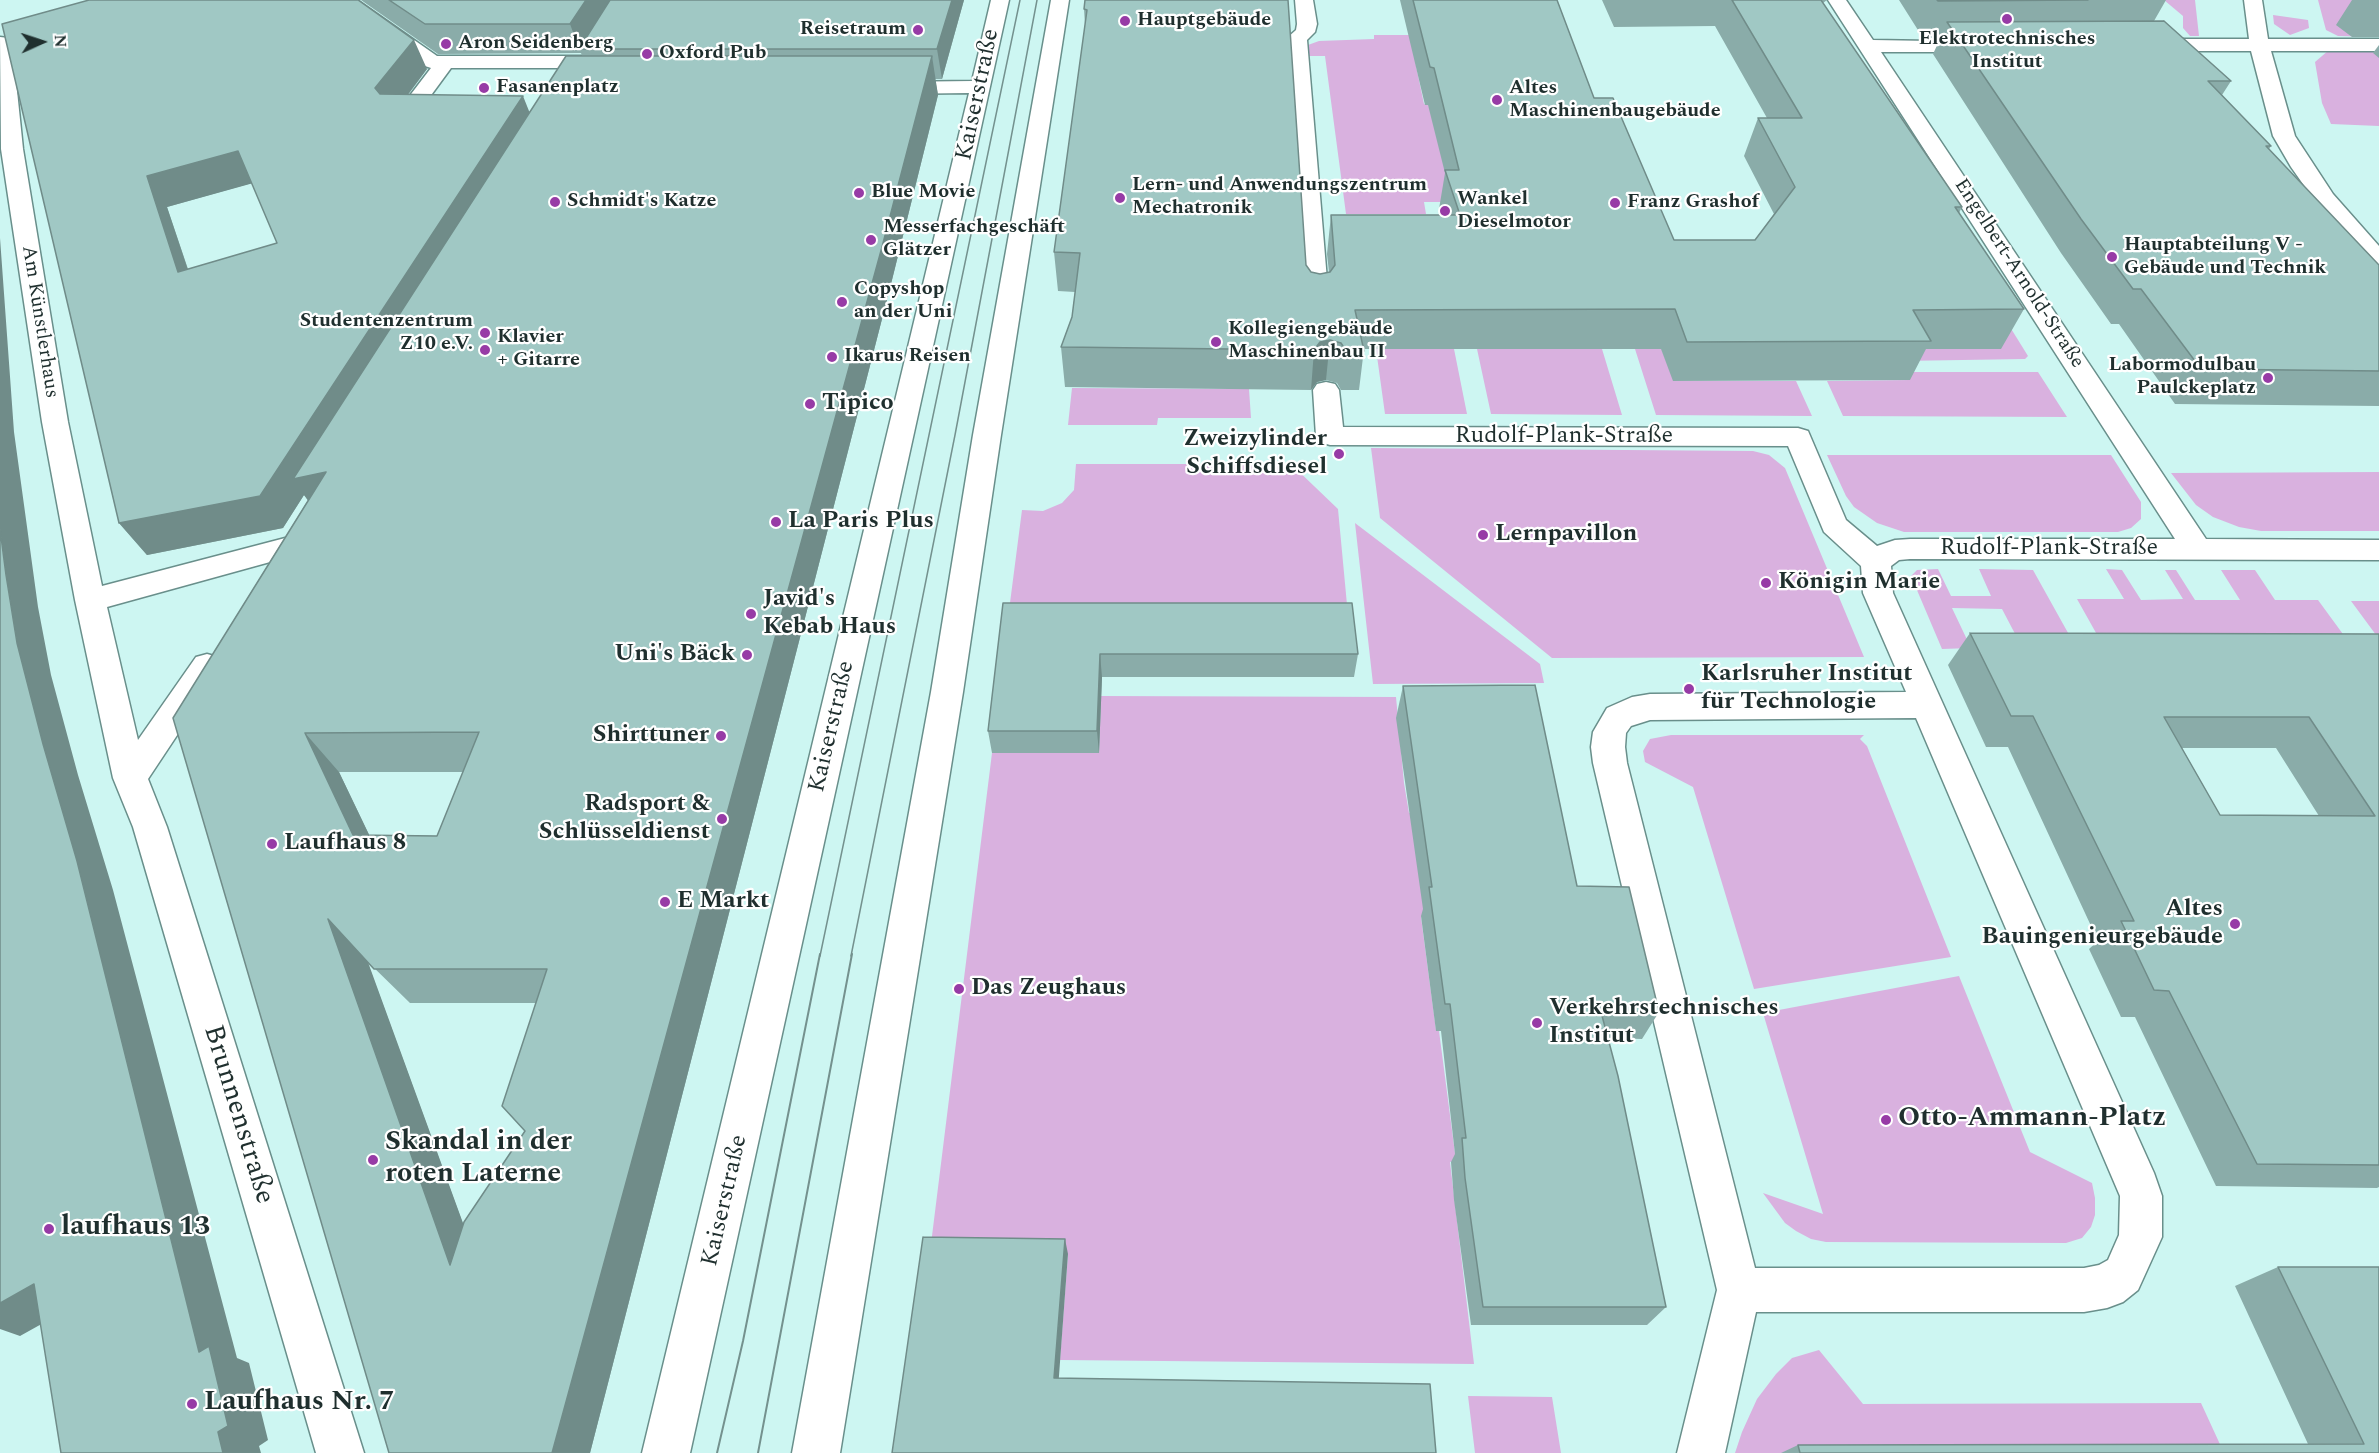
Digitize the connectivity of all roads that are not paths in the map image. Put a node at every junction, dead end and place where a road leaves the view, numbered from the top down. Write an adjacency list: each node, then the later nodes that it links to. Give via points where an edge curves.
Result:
1 (345, 0): 15 (street, via 432,62)
2 (1000, 0): 16 (street, Kaiserstraße)
3 (1060, 0): 33 (street, via 947,692)
4 (1304, 0): 20 (street, via 1307,24 1305,32 1297,38 1297,47)
5 (1837, 0): 13 (street, Engelbert-Arnold-Straße)
6 (2253, 0): 10 (street)
7 (24, 35): 8 (street)
8 (1, 42): 26 (street, Am Künstlerhaus, via 12,148 55,422)
9 (600, 43): 15 (street, via 582,70)
10 (2259, 44): 11 (street); 12 (street); 19 (street, via 2284,136 2325,199)
11 (2132, 45)
12 (2379, 45)
13 (1867, 46): 14 (street); 22 (street, Engelbert-Arnold-Straße)
14 (2003, 46)
15 (445, 62): 18 (street, via 403,119)
16 (980, 87): 17 (street); 32 (street, Kaiserstraße)
17 (867, 88)
18 (438, 119)
19 (2379, 260)
20 (1317, 304)
21 (1326, 390): 24 (street, Rudolf-Plank-Straße, via 1330,436 1798,437 1834,525)
22 (2197, 549): 23 (street, Rudolf-Plank-Straße); 24 (street, Rudolf-Plank-Straße, via 1910,549 1895,550)
23 (2379, 549)
24 (1877, 563): 28 (street, via 1878,593)
25 (263, 585): 26 (street, via 295,536)
26 (90, 600): 29 (street, Am Künstlerhaus)
27 (223, 643): 29 (street)
28 (1926, 705): 30 (street, via 1650,707 1619,717 1610,732 1610,763); 30 (street, via 2133,1173 2140,1196 2140,1237 2123,1275 2107,1286 2084,1290)
29 (130, 778): 31 (street, Brunnenstraße, via 150,827)
30 (1739, 1290): 34 (street)
31 (340, 1453)
32 (666, 1453)
33 (816, 1453)
34 (1701, 1453)

